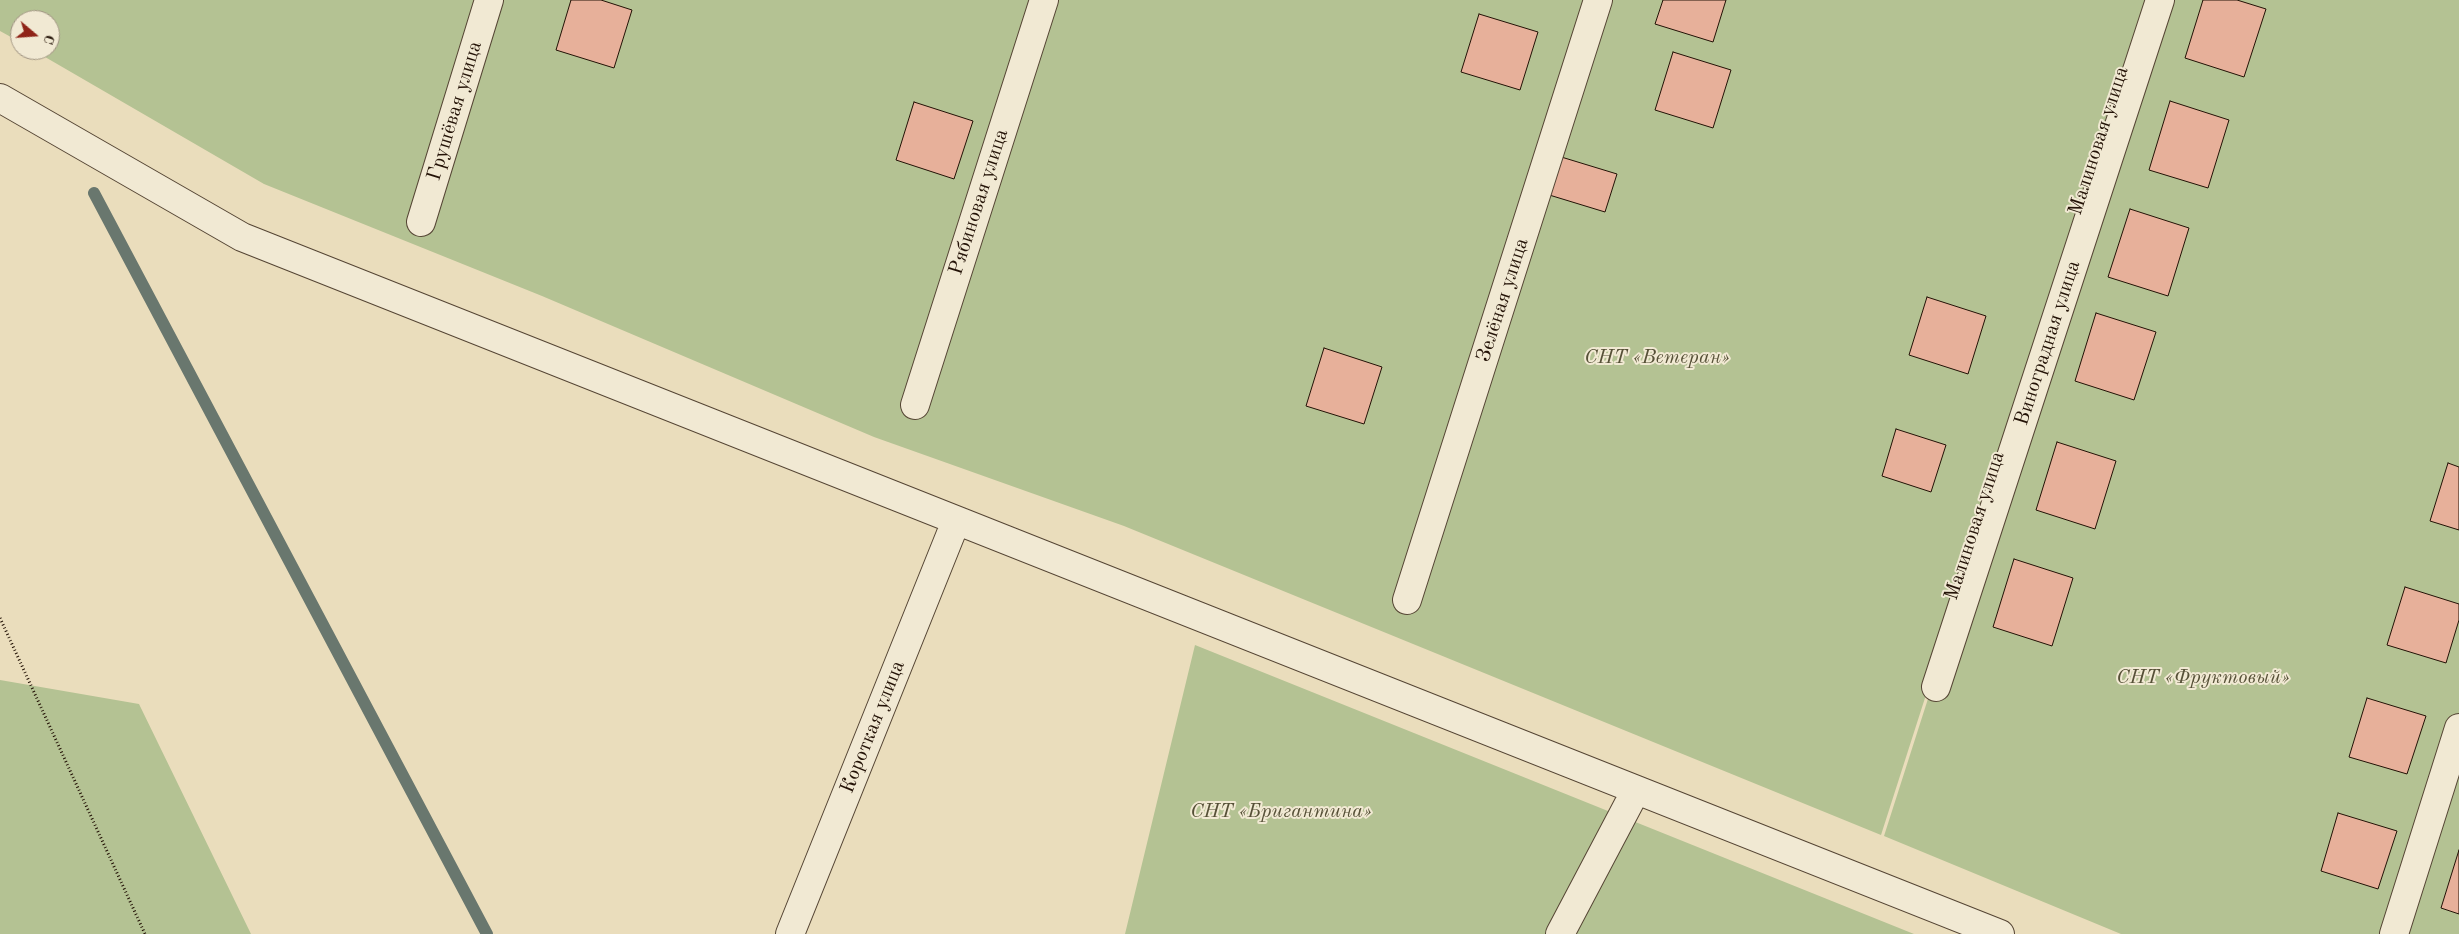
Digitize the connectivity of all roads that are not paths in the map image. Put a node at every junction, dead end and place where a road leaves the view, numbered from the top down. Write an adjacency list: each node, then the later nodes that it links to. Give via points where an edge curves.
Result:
1 (489, 0): 7 (street, Грушёвая улица)
2 (1044, 0): 8 (street, Рябиновая улица)
3 (1598, 0): 10 (street, Зелёная улица)
4 (2145, 0): 11 (street, Малиновая улица)
5 (2160, 0): 11 (street, Виноградная улица)
6 (0, 98): 9 (street, via 242,238)
7 (420, 222)
8 (915, 405)
9 (956, 521): 13 (street); 14 (street, Короткая улица)
10 (1407, 600)
11 (1930, 684)
12 (2459, 728): 17 (street)
13 (1636, 790): 15 (street); 16 (street)
14 (790, 934)
15 (1560, 934)
16 (2000, 934)
17 (2394, 934)

